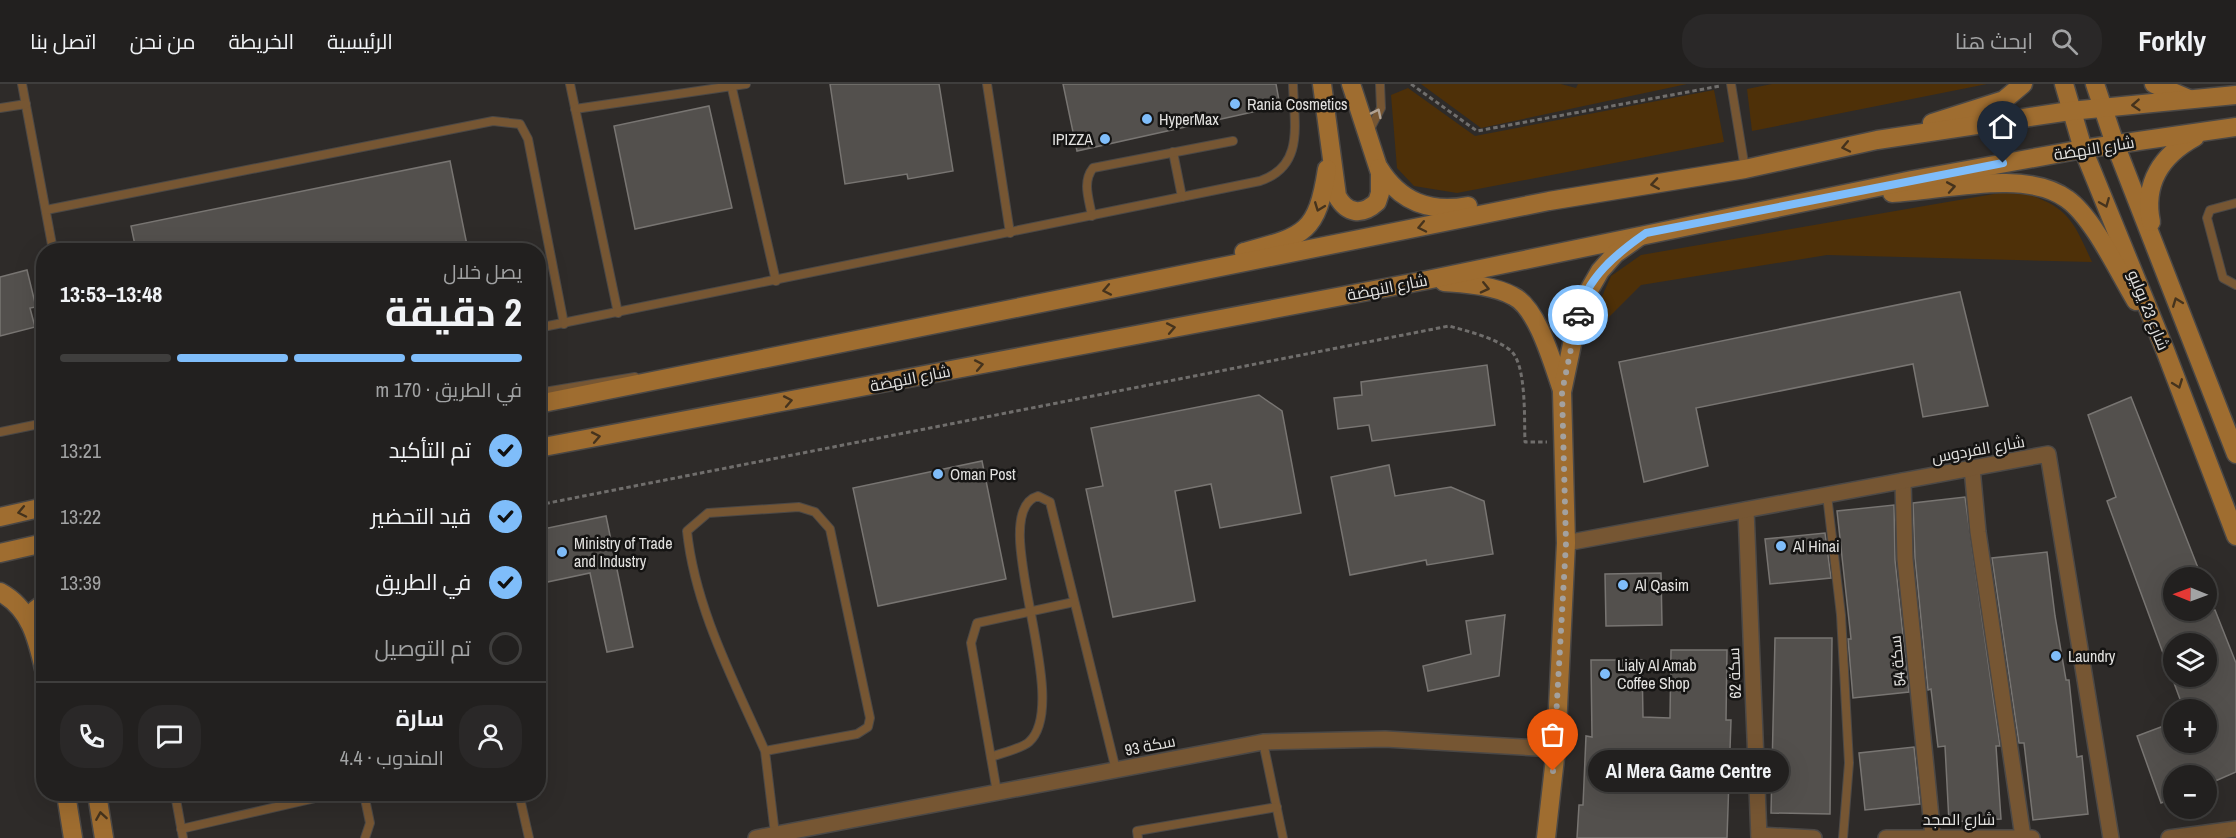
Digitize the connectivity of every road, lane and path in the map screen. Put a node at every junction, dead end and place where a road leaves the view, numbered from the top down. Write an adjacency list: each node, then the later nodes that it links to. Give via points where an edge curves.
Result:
1 (22, 84): 18 (lane)
2 (570, 84): 21 (lane)
3 (746, 84): 14 (lane)
4 (987, 84): 40 (lane)
5 (1293, 84): 35 (lane, via 1293,150 1284,170 1260,181)
6 (1322, 84): 30 (main road)
7 (1351, 84): 27 (main road)
8 (1380, 84): 27 (lane, one-way to 8, via 1370,128 1381,108)
9 (1411, 84): 15 (path, via 1478,131)
10 (2023, 84): 25 (main road, via 2004,100)
11 (2064, 84): 22 (main road, شارع 23 يوليو)
12 (2095, 84): 20 (main road, شارع 23 يوليو)
13 (2154, 84): 17 (main road)
14 (731, 85): 21 (lane); 46 (lane)
15 (1731, 85): 33 (lane)
16 (2236, 95): 17 (main road)
17 (2194, 101): 20 (main road, one-way to 20)
18 (26, 105): 19 (lane); 38 (lane)
19 (0, 108)
20 (2102, 108): 22 (main road); 28 (main road, شارع 23 يوليو)
21 (575, 109): 48 (lane)
22 (2070, 111): 25 (main road); 29 (main road, شارع 23 يوليو)
23 (2236, 128): 24 (main road, شارع النهضة)
24 (2202, 134): 28 (main road, شارع النهضة); 43 (main road, via 2175,148 2158,169 2151,187 2149,214)
25 (1877, 140): 33 (main road, one-way to 33)
26 (1233, 141): 31 (lane)
27 (1369, 142): 32 (main road)
28 (2115, 144): 29 (main road, شارع النهضة); 43 (main road, شارع 23 يوليو)
29 (2083, 149): 34 (main road, شارع النهضة); 51 (main road, شارع 23 يوليو, one-way to 51)
30 (1331, 150): 32 (main road, via 1337,196 1342,206 1352,211 1362,212 1377,202 1381,183); 44 (main road, one-way to 44, via 1321,205 1314,220 1283,241 1216,260)
31 (1173, 152): 35 (lane); 39 (lane, via 1093,168 1086,185)
32 (1377, 164): 36 (main road, via 1397,192 1429,207 1456,208 1513,199)
33 (1745, 169): 36 (main road, one-way to 36)
34 (1851, 194): 41 (main road, شارع النهضة); 51 (main road, one-way to 51, via 2022,183 2067,199 2087,220)
35 (1182, 197): 39 (lane)
36 (1549, 201): 44 (main road, one-way to 44)
37 (2236, 203): 47 (lane, via 2210,210 2207,218 2223,278)
38 (46, 210): 42 (lane); 49 (lane, via 493,121 520,124 528,139)
39 (1092, 216): 40 (lane)
40 (1010, 233): 46 (lane)
41 (1646, 233): 45 (main road, شارع النهضة); 54 (main road, via 1615,254 1580,306)
42 (52, 243)
43 (2157, 251): 58 (main road, شارع 23 يوليو, one-way to 43)
44 (1195, 273): 52 (main road, one-way to 52)
45 (1427, 280): 54 (main road, one-way to 54, via 1483,286 1515,296 1539,325); 60 (main road, شارع النهضة, one-way to 45)
46 (777, 281): 48 (lane)
47 (2236, 285)
48 (618, 313): 49 (lane)
49 (564, 324): 50 (lane)
50 (546, 327)
51 (2165, 350): 69 (main road, شارع 23 يوليو, one-way to 69)
52 (657, 380): 53 (lane, via 623,378); 55 (main road)
53 (546, 392)
54 (1562, 392): 59 (main road)
55 (546, 402)
56 (36, 425): 57 (lane)
57 (0, 432)
58 (2232, 434): 61 (main road, شارع 23 يوليو)
59 (1564, 441): 65 (path, via 1525,442 1521,368 1513,352 1492,339 1449,326); 70 (main road)
60 (546, 446)
61 (2236, 454)
62 (1972, 468): 63 (street, شارع الفردوس); 98 (street); 113 (street, شارع الفردوس, via 2048,454)
63 (1903, 481): 64 (street, شارع الفردوس); 96 (street, سكة 54, via 1905,559)
64 (1827, 495): 67 (street, شارع الفردوس); 110 (lane, via 1842,615 1849,763)
65 (546, 503)
66 (36, 509): 68 (main road, one-way to 68)
67 (1746, 510): 70 (street, شارع الفردوس); 95 (street, سكة 62)
68 (0, 517)
69 (2236, 536)
70 (1566, 543): 80 (main road)
71 (36, 545): 72 (main road)
72 (0, 553)
73 (0, 592): 77 (main road, via 18,603)
74 (1074, 602): 76 (lane); 76 (lane, via 1050,502 1038,496 1023,508 1020,525); 83 (lane)
75 (36, 609): 77 (main road)
76 (1029, 611): 82 (lane, via 1044,696 1040,723 1029,742); 82 (lane, via 977,623 971,643)
77 (33, 627): 78 (main road)
78 (36, 638)
79 (1263, 742): 80 (street, سكة 93, via 1385,739); 83 (street, سكة 93); 91 (lane)
80 (1556, 749): 108 (main road)
81 (765, 751): 81 (lane, via 856,734 868,727 870,717 830,529 815,512 799,507 708,513 687,531 690,565 720,650); 94 (lane)
82 (991, 757): 84 (lane)
83 (1116, 770): 84 (street, سكة 93)
84 (997, 792): 94 (street, سكة 93)
85 (67, 801): 100 (main road)
86 (98, 801): 101 (main road, one-way to 86)
87 (176, 801): 92 (lane)
88 (303, 801): 92 (lane)
89 (365, 801): 103 (lane, via 370,823)
90 (521, 801): 104 (lane)
91 (1277, 807): 106 (lane, via 1137,831); 107 (lane)
92 (181, 829): 102 (lane)
93 (2236, 829): 99 (street)
94 (775, 834): 105 (street, سكة 93)
95 (1759, 837): 109 (street)
96 (1934, 837): 97 (street, شارع المجد); 111 (street, شارع المجد)
97 (1956, 837): 98 (street, شارع المجد)
98 (2023, 837): 112 (street, شارع المجد)
99 (2202, 837): 114 (street)
100 (73, 838)
101 (104, 838)
102 (183, 838)
103 (365, 838)
104 (529, 838)
105 (756, 838)
106 (1138, 838)
107 (1282, 838)
108 (1546, 838)
109 (1814, 838)
110 (1844, 838)
111 (1886, 838)
112 (2033, 838)
113 (2111, 838)
114 (2169, 838)

